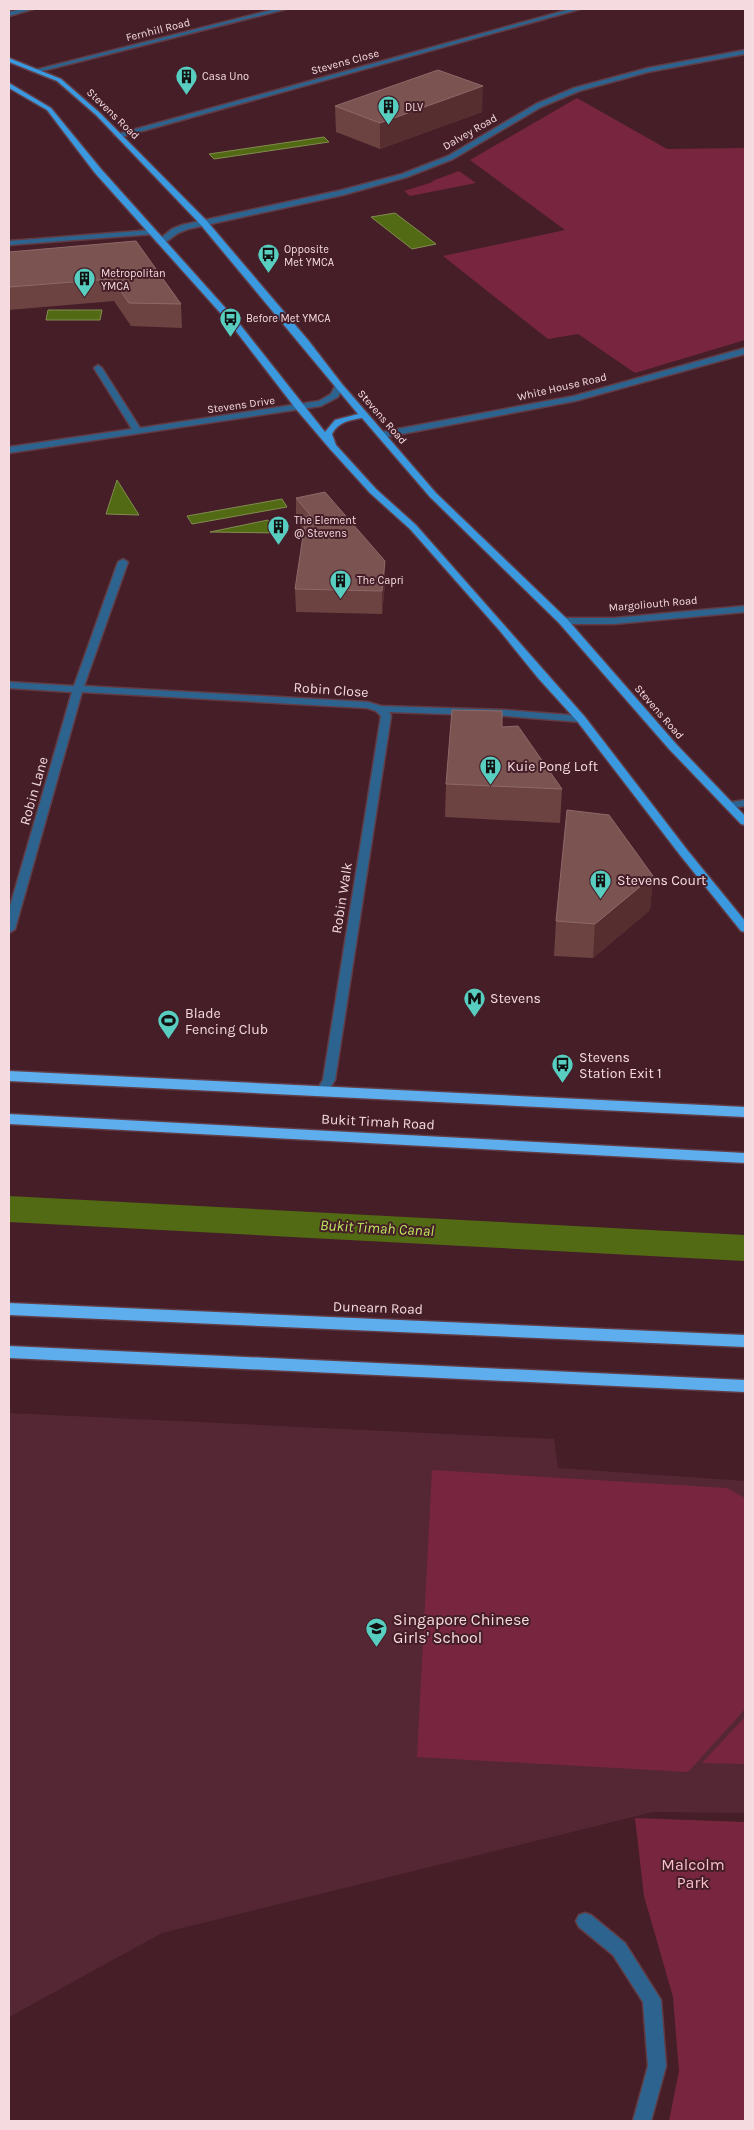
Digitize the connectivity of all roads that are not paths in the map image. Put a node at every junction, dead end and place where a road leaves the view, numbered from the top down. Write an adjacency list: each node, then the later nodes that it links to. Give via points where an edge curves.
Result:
1 (30, 9): 4 (street)
2 (283, 9): 7 (street, Fernhill Road)
3 (577, 9): 9 (street, Stevens Close)
4 (9, 14)
5 (745, 52): 10 (street, Dalvey Road, via 630,74 574,90 518,117 464,150 404,175 343,193)
6 (9, 60): 7 (main road, Stevens Road)
7 (38, 70): 9 (main road, Stevens Road, via 59,80)
8 (9, 85): 11 (main road, via 49,108 98,171)
9 (118, 135): 10 (main road, Stevens Road)
10 (203, 222): 12 (street, Dalvey Road, via 175,231); 16 (main road, Stevens Road)
11 (152, 232): 12 (main road); 13 (street)
12 (160, 242): 17 (main road, via 235,324)
13 (9, 243)
14 (745, 351): 20 (street, White House Road, via 575,398)
15 (98, 368): 19 (street)
16 (339, 386): 17 (street, Stevens Drive, via 328,400); 18 (main road, Stevens Road)
17 (299, 407): 19 (street, Stevens Drive); 21 (main road)
18 (364, 415): 20 (main road, Stevens Road); 21 (main road, via 330,427 328,434)
19 (138, 431): 22 (street, Stevens Drive)
20 (381, 435): 25 (main road, Stevens Road, via 433,495)
21 (333, 447): 29 (main road, via 413,527)
22 (9, 450)
23 (123, 562): 27 (street)
24 (745, 609): 25 (street, Margoliouth Road, via 614,621)
25 (563, 621): 31 (main road, Stevens Road, via 673,747)
26 (9, 685): 27 (street, Robin Close)
27 (78, 689): 28 (street, Robin Close, via 368,705); 34 (street, Robin Lane)
28 (380, 710): 29 (street, Robin Close, via 506,713); 36 (street, Robin Walk, via 386,716 329,1080)
29 (581, 719): 33 (main road)
30 (745, 803): 31 (street)
31 (730, 805): 32 (main road, Stevens Road)
32 (745, 822)
33 (745, 928)
34 (9, 929)
35 (9, 1076): 36 (highway)
36 (322, 1091): 37 (highway)
37 (744, 1111)
38 (9, 1119): 39 (highway, Bukit Timah Road)
39 (745, 1158)
40 (9, 1309): 41 (highway, Dunearn Road)
41 (745, 1341)
42 (9, 1352): 43 (highway)
43 (745, 1386)
44 (584, 1921): 45 (street, via 619,1949 652,2000 657,2066)
45 (642, 2121)

